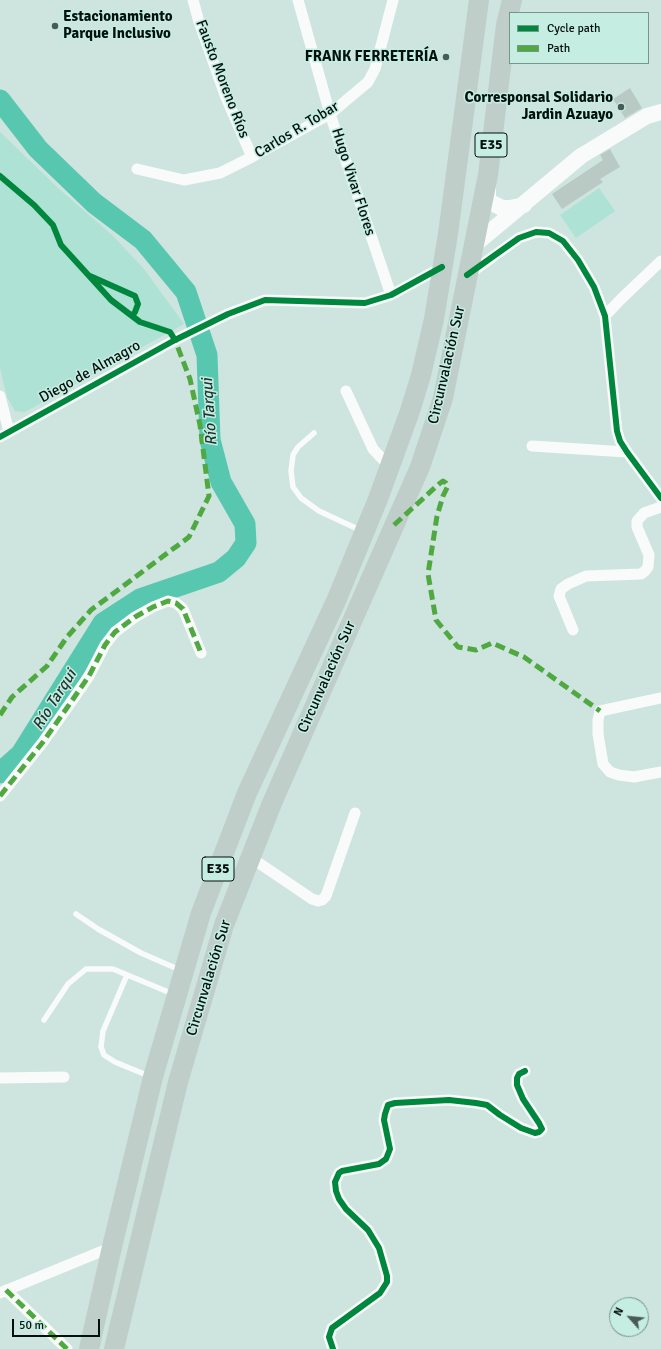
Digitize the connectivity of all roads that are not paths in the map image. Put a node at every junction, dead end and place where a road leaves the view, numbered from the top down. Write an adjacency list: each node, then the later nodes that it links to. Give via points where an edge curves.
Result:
1 (193, 0): 10 (street, Fausto Moreno Ríos, via 225,95)
2 (298, 0): 9 (street, Hugo Vivar Flores)
3 (394, 0): 9 (street, Carlos R. Tobar, via 375,69 368,82)
4 (479, 0): 16 (highway, Circunvalación Sur / E35)
5 (512, 0): 7 (highway, Circunvalación Sur / E35)
6 (509, 12): 12 (highway, Circunvalación Sur / E35)
7 (509, 12)
8 (661, 112): 13 (street, via 647,116 581,156)
9 (330, 114): 10 (street, Carlos R. Tobar); 18 (street, Hugo Vivar Flores)
10 (252, 157): 11 (street, Carlos R. Tobar, via 220,173 184,180)
11 (138, 169)
12 (488, 175): 13 (street, via 490,202 502,208); 14 (highway, Circunvalación Sur / E35)
13 (524, 205): 14 (street)
14 (473, 246): 17 (highway, Circunvalación Sur / E35)
15 (661, 261): 19 (street)
16 (442, 267): 18 (street, Diego de Almagro); 26 (highway, Circunvalación Sur / E35, via 434,319 421,375)
17 (467, 275): 19 (street, via 519,238 536,232 549,233 563,241 578,260 594,287); 36 (highway, Circunvalación Sur / E35, via 443,398 420,467)
18 (391, 295): 23 (street, Diego de Almagro, via 365,303 265,300 228,314 175,340)
19 (605, 316): 25 (street, via 617,431)
20 (346, 391): 26 (street, via 373,449)
21 (0, 396): 23 (street)
22 (314, 433): 29 (lane, via 293,455 293,487 301,498 320,511)
23 (4, 434)
24 (532, 446): 25 (street)
25 (627, 452): 27 (street)
26 (389, 466): 29 (highway, Circunvalación Sur / E35)
27 (661, 498)
28 (661, 507): 30 (street, via 644,513 637,520 637,527 649,556 645,571 641,574 586,576 561,589 559,596)
29 (364, 532): 38 (highway, Circunvalación Sur / E35, via 336,601 247,793 201,913)
30 (573, 630)
31 (201, 653): 34 (street, via 184,609 176,603 168,601 153,606 135,617 115,632 105,645 89,676 71,702)
32 (661, 698): 33 (street, via 600,711 598,720 603,764 610,772 619,776 634,777)
33 (661, 772)
34 (0, 796)
35 (355, 814): 36 (street, via 326,896 322,900 312,899)
36 (250, 857): 50 (highway, Circunvalación Sur / E35, via 224,925 178,1082)
37 (76, 914): 38 (lane, via 141,953)
38 (184, 972): 40 (highway, Circunvalación Sur / E35)
39 (127, 974): 40 (lane); 41 (lane, via 113,969 86,969 68,984); 44 (lane, via 103,1031 101,1047 104,1055 115,1062)
40 (177, 995): 44 (highway, Circunvalación Sur / E35)
41 (44, 1020)
42 (525, 1071): 51 (street, via 519,1074 517,1084 542,1129 539,1132 521,1128 487,1105 449,1100 395,1103 388,1105 384,1120 390,1149 386,1159 379,1164 339,1173 335,1182 339,1199 368,1230 378,1248 387,1282 380,1292 332,1328 329,1337)
43 (64, 1077): 45 (street)
44 (153, 1077): 46 (highway, Circunvalación Sur / E35)
45 (0, 1078)
46 (112, 1247): 47 (street); 49 (highway, Circunvalación Sur / E35)
47 (3, 1292): 48 (street)
48 (67, 1349)
49 (89, 1349)
50 (114, 1349)
51 (333, 1349)

